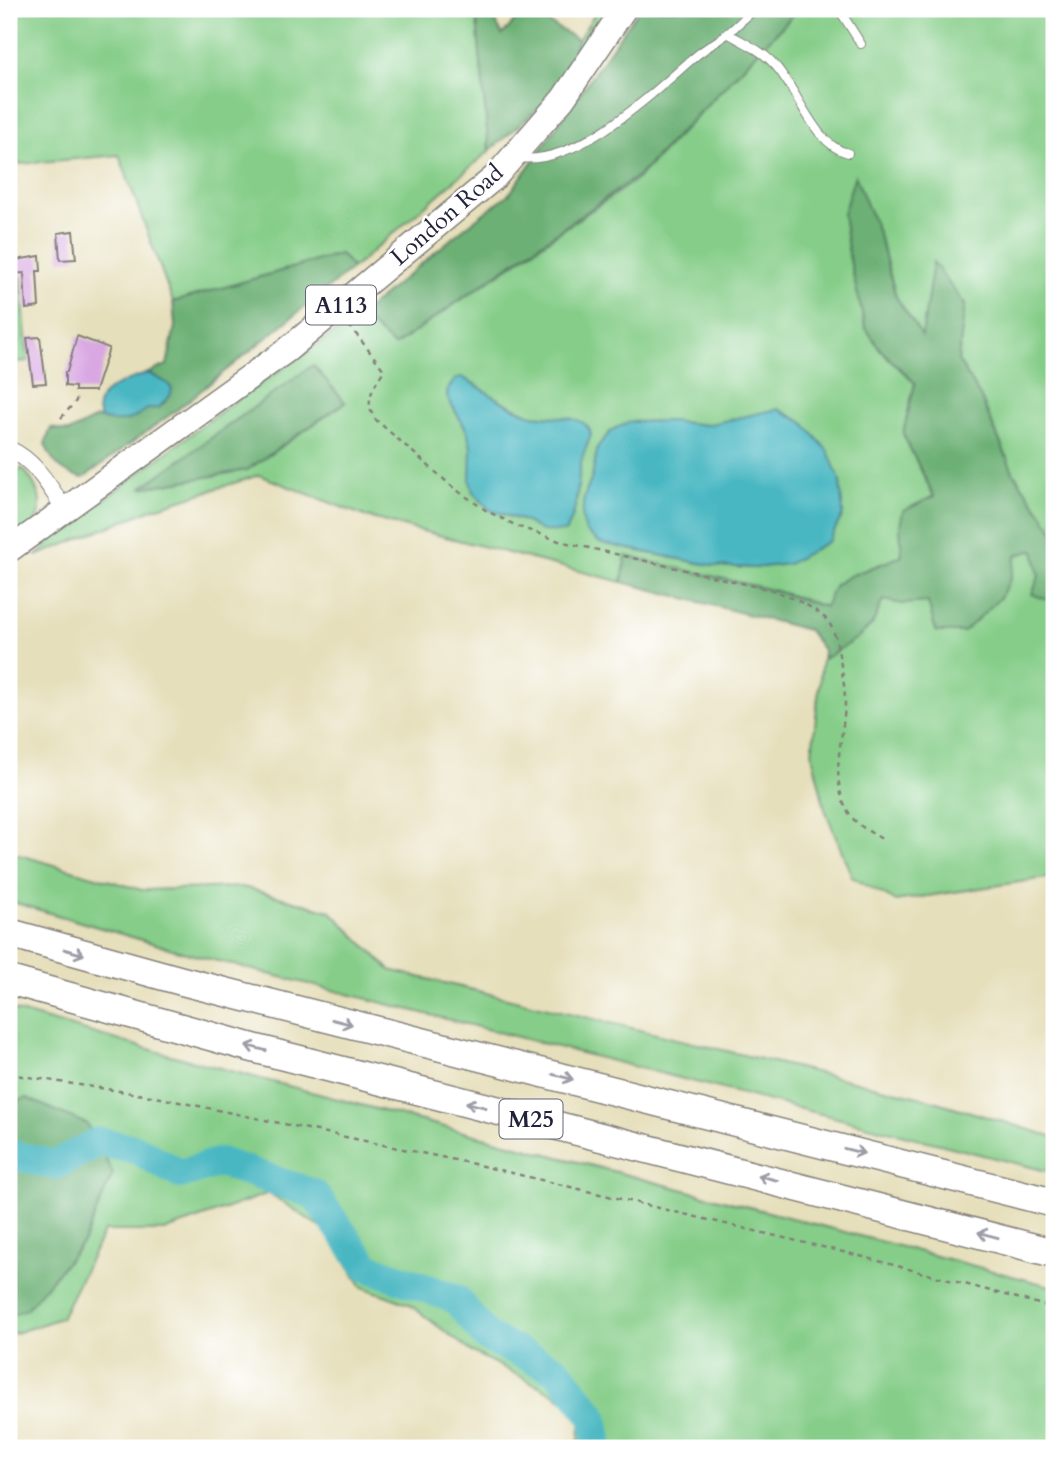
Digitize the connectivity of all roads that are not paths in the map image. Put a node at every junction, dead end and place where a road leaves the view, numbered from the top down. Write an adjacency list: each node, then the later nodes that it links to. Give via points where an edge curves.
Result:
1 (624, 9): 7 (main road, London Road / A113, via 563,99)
2 (757, 9): 4 (lane)
3 (836, 9): 5 (lane)
4 (727, 33): 6 (lane, via 772,61 824,140 835,150); 7 (lane, via 602,131 545,157)
5 (861, 44)
6 (848, 153)
7 (512, 157): 9 (main road, London Road / A113, via 495,177 287,350)
8 (9, 449): 9 (street, via 22,455 47,482)
9 (65, 510): 10 (main road, London Road / A113)
10 (9, 550)
11 (9, 933): 13 (highway, M25, one-way to 13, via 195,985)
12 (9, 980): 14 (highway, M25, one-way to 12, via 253,1048)
13 (1054, 1203)
14 (1054, 1253)

